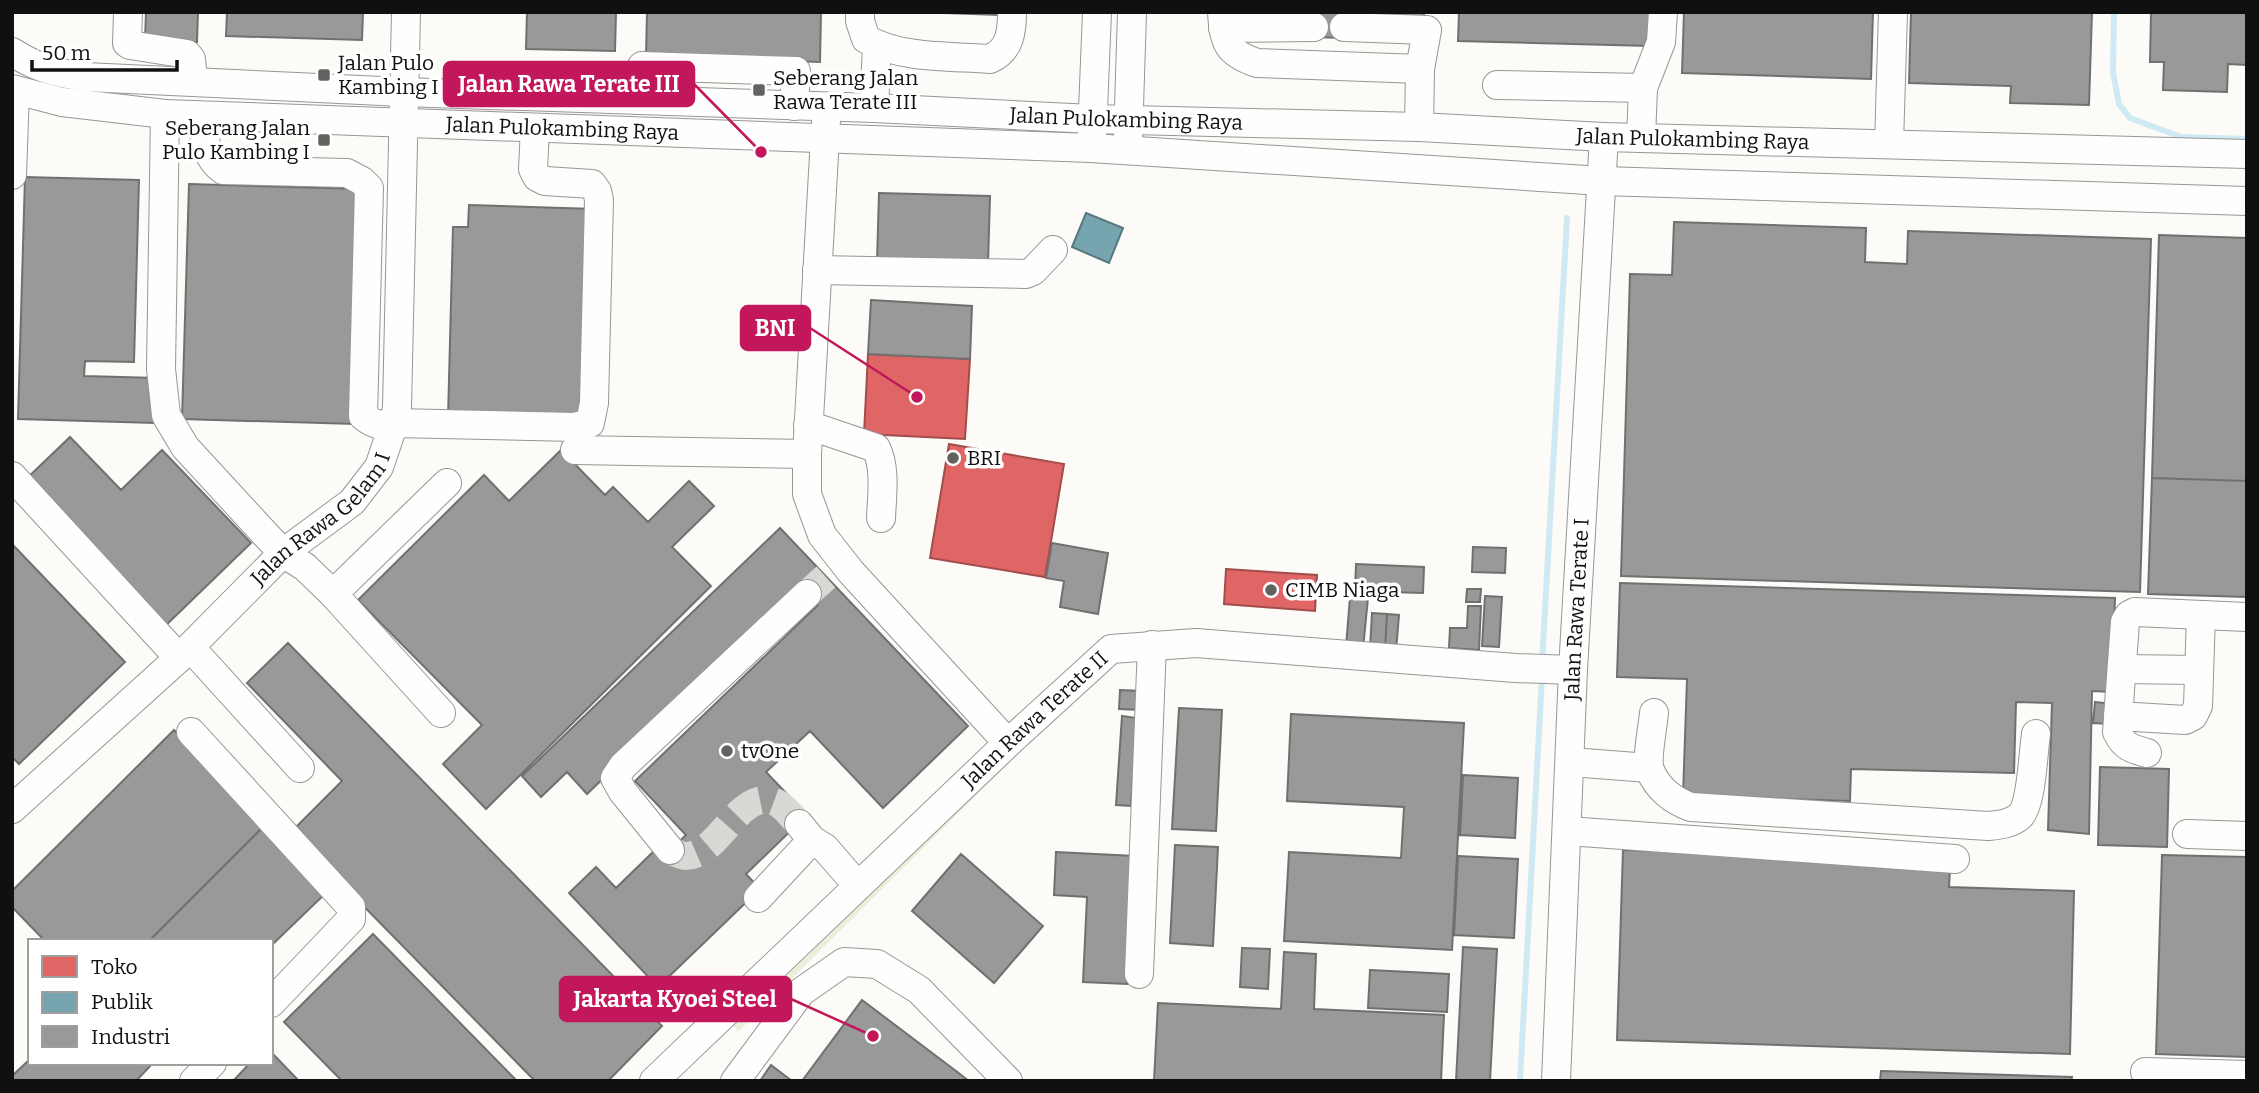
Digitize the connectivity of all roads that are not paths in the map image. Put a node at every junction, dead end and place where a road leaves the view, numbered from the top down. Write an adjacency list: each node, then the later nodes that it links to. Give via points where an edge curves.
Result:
1 (128, 12): 16 (street, via 127,43 187,54)
2 (406, 12): 20 (street, Jalan Rawa Gelam I)
3 (860, 12): 13 (street, via 866,39)
4 (1012, 12): 13 (street, via 1006,46 990,59)
5 (1097, 12): 25 (street)
6 (1132, 12): 26 (street)
7 (1663, 12): 18 (street, via 1661,42)
8 (1893, 12): 33 (street)
9 (1223, 20): 11 (street); 15 (street, via 1231,51 1256,63)
10 (1430, 21): 12 (street); 15 (street)
11 (1314, 27)
12 (1344, 27)
13 (877, 46): 22 (street)
14 (12, 52): 16 (street, Jalan Pulokambing Raya, via 60,73)
15 (1420, 69): 28 (street)
16 (193, 80): 20 (street, Jalan Pulokambing Raya)
17 (1497, 85): 18 (street)
18 (1643, 88): 31 (street)
19 (14, 90): 23 (street, Jalan Pulokambing Raya, via 62,102); 37 (street)
20 (403, 92): 21 (street, Jalan Pulokambing Raya); 27 (street, Jalan Rawa Gelam I)
21 (827, 107): 22 (street, Jalan Pulokambing Raya); 32 (street)
22 (874, 108): 25 (street, Jalan Pulokambing Raya)
23 (165, 114): 24 (street, Jalan Pulokambing Raya); 49 (street, via 161,369 166,415 185,447)
24 (202, 116): 27 (street, Jalan Pulokambing Raya); 42 (street, via 210,158 223,170 347,173 369,188 363,416 373,425)
25 (1092, 119): 26 (street, Jalan Pulokambing Raya); 34 (street)
26 (1129, 120): 28 (street, Jalan Pulokambing Raya); 35 (street)
27 (402, 124): 29 (street, Jalan Pulokambing Raya); 42 (street, Jalan Rawa Gelam I)
28 (1419, 127): 30 (street, Jalan Pulokambing Raya)
29 (535, 128): 32 (street, Jalan Pulokambing Raya); 42 (street, via 533,169 537,177 592,184 599,200 590,423 574,427)
30 (1604, 137): 31 (street, Jalan Pulokambing Raya); 38 (street, Jalan Rawa Terate I)
31 (1641, 138): 33 (street, Jalan Pulokambing Raya)
32 (825, 139): 34 (street, Jalan Pulokambing Raya); 41 (street)
33 (1889, 144): 36 (street, Jalan Pulokambing Raya)
34 (1091, 148): 35 (street, Jalan Pulokambing Raya)
35 (1128, 150): 38 (street, Jalan Pulokambing Raya)
36 (2247, 154)
37 (12, 175)
38 (1602, 181): 39 (street, Jalan Pulokambing Raya); 56 (street, Jalan Rawa Terate I)
39 (2247, 201)
40 (1053, 250): 41 (street, via 1026,274)
41 (817, 270): 43 (street)
42 (394, 422): 49 (street, Jalan Rawa Gelam I, via 379,467 352,502)
43 (808, 425): 45 (street); 48 (street, via 876,448 882,471)
44 (575, 450): 45 (street)
45 (807, 454): 50 (street, via 807,494 822,535)
46 (12, 476): 55 (street)
47 (447, 483): 51 (street)
48 (881, 518)
49 (283, 553): 51 (street); 55 (street, Jalan Rawa Gelam I)
50 (825, 577): 64 (street); 73 (street, via 622,766 615,778)
51 (332, 594): 59 (street)
52 (2201, 615): 53 (street); 57 (street, via 2129,615); 58 (street)
53 (2247, 617)
54 (1152, 645): 56 (street, Jalan Rawa Terate II, via 1196,643); 64 (street, Jalan Rawa Terate II, via 1111,649); 77 (street)
55 (185, 652): 67 (street); 69 (street, Jalan Rawa Gelam I)
56 (1564, 669): 66 (street, Jalan Rawa Terate I)
57 (2122, 669): 58 (street); 61 (street)
58 (2199, 670): 61 (street, via 2198,706 2193,716 2185,720)
59 (441, 713)
60 (1654, 713): 68 (street)
61 (2118, 716): 65 (street, via 2117,733 2123,744)
62 (191, 732): 78 (street, via 351,907 351,919 342,931)
63 (2036, 733): 68 (street, via 2021,815 2007,824 1988,826 1691,807 1665,792)
64 (1008, 743): 75 (street, Jalan Rawa Terate II)
65 (2147, 752)
66 (1571, 762): 68 (street); 70 (street, Jalan Rawa Terate I)
67 (300, 768)
68 (1649, 768)
69 (12, 809)
70 (1568, 831): 74 (street); 86 (street, Jalan Rawa Terate I)
71 (2187, 834): 72 (street)
72 (2247, 836)
73 (670, 850)
74 (1955, 859)
75 (858, 886): 76 (street, via 805,832); 83 (street, Jalan Rawa Terate II)
76 (758, 898)
77 (1139, 974)
78 (273, 1001)
79 (210, 1065): 82 (street)
80 (2145, 1072): 81 (street)
81 (2247, 1075)
82 (194, 1081)
83 (654, 1081)
84 (735, 1081): 85 (street, via 801,992 844,962 877,964 919,990)
85 (1008, 1081)
86 (1556, 1081)

